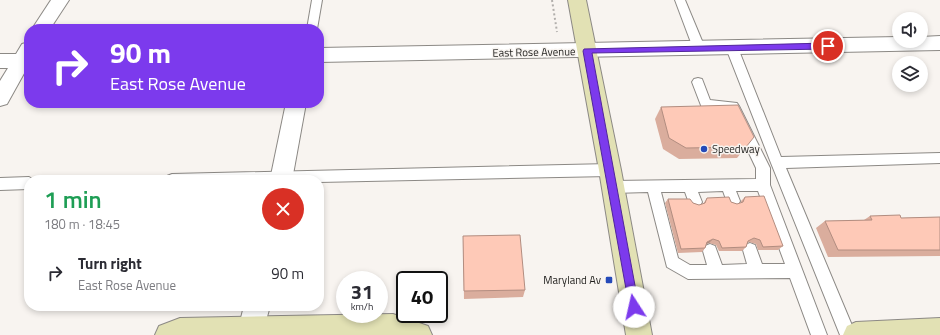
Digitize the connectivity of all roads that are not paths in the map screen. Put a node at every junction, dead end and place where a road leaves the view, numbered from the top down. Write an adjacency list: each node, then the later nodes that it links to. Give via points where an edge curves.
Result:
1 (60, 0): 5 (street)
2 (318, 0): 6 (lane)
3 (577, 0): 10 (street)
4 (680, 0): 8 (lane)
5 (44, 24)
6 (313, 24)
7 (940, 43): 9 (street, East Rose Avenue)
8 (699, 48): 9 (street, East Rose Avenue); 10 (street, East Rose Avenue)
9 (732, 48): 19 (lane)
10 (587, 51): 11 (street, East Rose Avenue); 22 (street)
11 (324, 55)
12 (24, 57): 13 (street)
13 (0, 61)
14 (24, 62): 16 (street)
15 (698, 82): 25 (lane, via 706,105 733,106 763,168)
16 (0, 98)
17 (295, 108): 20 (street)
18 (940, 158): 19 (lane)
19 (777, 163): 42 (lane)
20 (283, 175)
21 (324, 179): 22 (lane)
22 (611, 179): 28 (lane); 40 (street)
23 (24, 183): 24 (lane)
24 (0, 184)
25 (763, 185): 27 (lane); 33 (lane)
26 (690, 186): 27 (lane); 28 (lane); 30 (lane)
27 (728, 186): 29 (lane)
28 (653, 187): 34 (lane, via 672,262 688,272)
29 (733, 201)
30 (696, 202)
31 (750, 250): 35 (lane)
32 (710, 251): 34 (lane)
33 (795, 271): 35 (lane); 41 (lane)
34 (717, 272): 35 (lane)
35 (757, 272)
36 (254, 318): 38 (street); 39 (street, via 393,327)
37 (940, 331): 43 (street)
38 (168, 335)
39 (419, 335)
40 (639, 335)
41 (819, 335)
42 (848, 335)
43 (856, 335)

